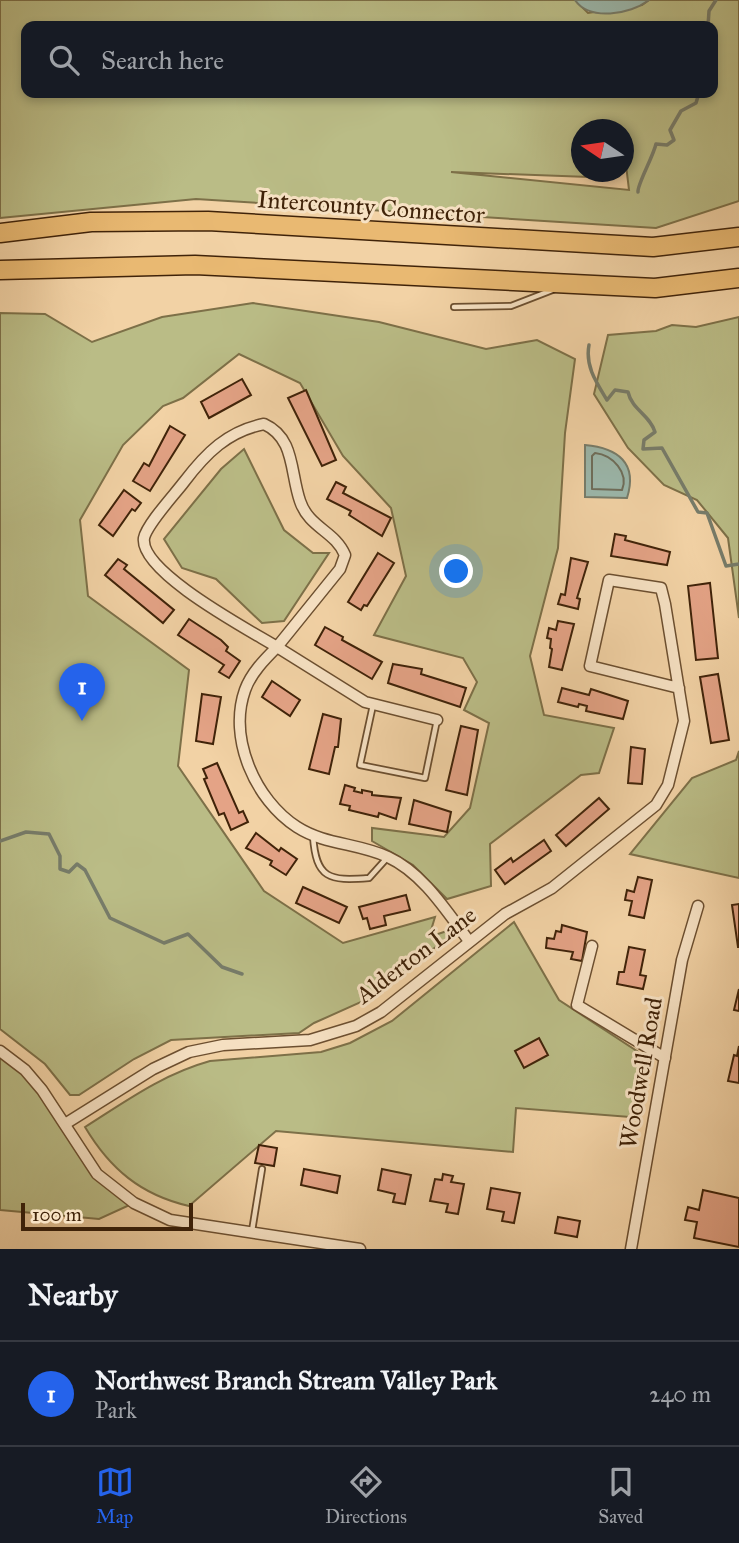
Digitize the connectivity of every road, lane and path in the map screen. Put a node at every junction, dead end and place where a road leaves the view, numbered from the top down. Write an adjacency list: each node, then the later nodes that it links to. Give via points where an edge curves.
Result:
1 (0, 233): 2 (highway, Intercounty Connector, via 91,222 208,221 653,247)
2 (739, 237)
3 (0, 270): 5 (highway, via 195,265)
4 (739, 278): 5 (highway, via 655,288)
5 (565, 284): 6 (lane, via 511,306)
6 (454, 307)
7 (277, 647): 7 (street, via 201,601 163,570 144,545 144,535 223,439 264,424 281,434 309,520 340,544 345,555 340,569); 9 (street); 11 (street, via 246,688 241,740 279,814)
8 (679, 688): 8 (street, Alderton Lane, via 661,588 609,580 590,666); 14 (street, Alderton Lane, via 684,721 668,785 656,805 552,888 505,914)
9 (373, 704): 10 (street); 10 (lane, via 360,765 425,778)
10 (437, 720)
11 (313, 835): 12 (street); 12 (lane, via 315,862 323,873 339,880 369,878)
12 (388, 857): 14 (street, via 415,876)
13 (698, 906): 17 (street, Woodwell Road, via 682,960)
14 (470, 942): 18 (street, Alderton Lane, via 381,1012 356,1026 310,1040 223,1045 189,1052 153,1069)
15 (592, 946): 17 (street, via 577,1005)
16 (0, 1051): 18 (street, via 25,1070)
17 (665, 1058): 22 (street, Woodwell Road)
18 (65, 1125): 20 (street, via 97,1174 134,1203 170,1220)
19 (262, 1169): 20 (lane)
20 (251, 1232): 21 (street)
21 (360, 1249)
22 (631, 1249)

